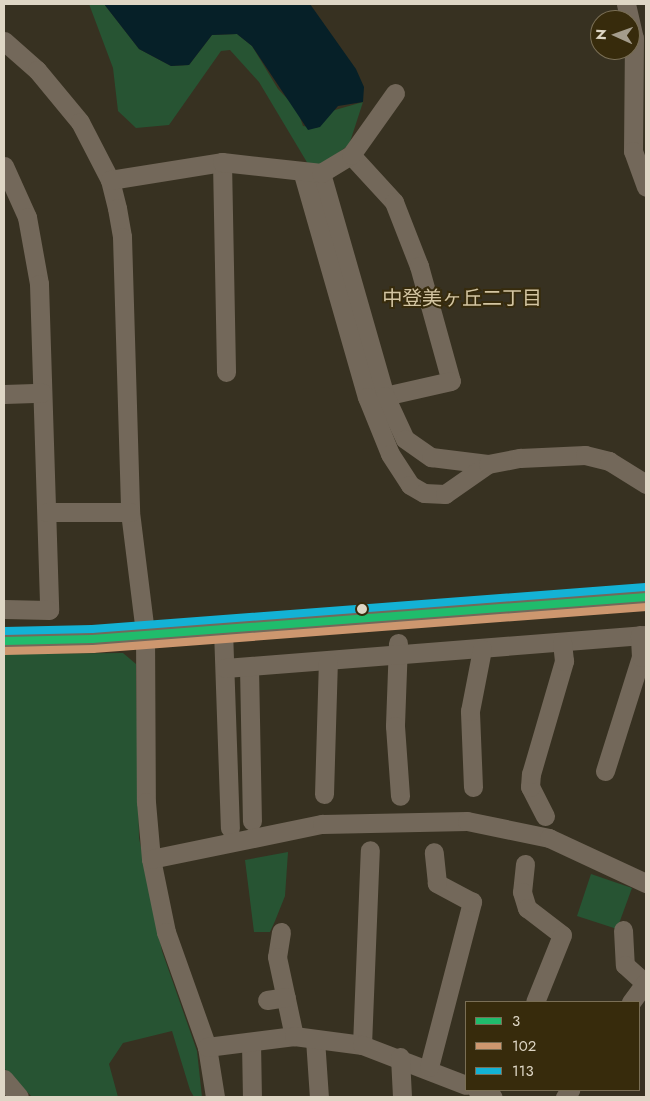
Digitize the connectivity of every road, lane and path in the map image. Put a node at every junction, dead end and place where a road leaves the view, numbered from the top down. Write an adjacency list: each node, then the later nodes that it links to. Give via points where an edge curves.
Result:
1 (626, 4): 9 (street, via 634,38 634,151)
2 (4, 40): 8 (street, via 64,100)
3 (395, 93): 4 (street)
4 (351, 155): 7 (street); 13 (street, via 394,202 419,266 451,381)
5 (222, 162): 7 (street); 8 (street); 10 (street)
6 (4, 166): 11 (street, via 24,210 35,249)
7 (312, 174): 13 (street); 14 (street, via 367,397 405,480 424,493 445,494)
8 (110, 180): 17 (street, via 122,237)
9 (646, 187)
10 (226, 372)
11 (42, 393): 12 (street); 16 (street)
12 (4, 394)
13 (385, 396): 14 (street, via 406,439 416,449 441,459)
14 (488, 464): 15 (street, via 585,455 615,464)
15 (646, 484)
16 (47, 512): 17 (street); 19 (street, via 49,610)
17 (130, 512): 21 (street)
18 (646, 597): 20 (street)
19 (4, 609)
20 (223, 630): 21 (street); 29 (street)
21 (145, 632): 23 (street, via 92,639); 39 (street, via 146,802)
22 (643, 635): 24 (street); 30 (street, via 641,657)
23 (4, 641)
24 (562, 642): 25 (street); 34 (street, via 564,661 530,774 530,786)
25 (482, 649): 26 (street); 31 (street, via 470,711)
26 (398, 651): 27 (street); 33 (street, via 395,726)
27 (328, 662): 28 (street); 32 (street)
28 (249, 667): 29 (street); 35 (street)
29 (225, 668): 36 (street)
30 (605, 771)
31 (473, 787)
32 (324, 794)
33 (400, 796)
34 (544, 816)
35 (252, 821)
36 (230, 828)
37 (370, 850): 51 (street)
38 (434, 852): 54 (street, via 437,883 472,902)
39 (151, 859): 41 (street, via 322,824 467,821 549,838); 52 (street, via 166,932)
40 (524, 864): 46 (street, via 522,892 527,908 562,935)
41 (646, 883)
42 (623, 930): 47 (street, via 625,966 644,983)
43 (281, 932): 44 (street, via 277,957)
44 (286, 997): 45 (street); 48 (street)
45 (267, 1000)
46 (535, 1001)
47 (632, 1001)
48 (294, 1036): 49 (street); 50 (street)
49 (315, 1039): 51 (street); 61 (street)
50 (250, 1042): 52 (street); 60 (street)
51 (362, 1045): 53 (street)
52 (207, 1047): 59 (street)
53 (400, 1057): 54 (street); 62 (street)
54 (430, 1067): 56 (street)
55 (4, 1079): 58 (street)
56 (465, 1084)
57 (479, 1091): 63 (street)
58 (20, 1097)
59 (215, 1097)
60 (252, 1097)
61 (319, 1097)
62 (402, 1097)
63 (492, 1097)

